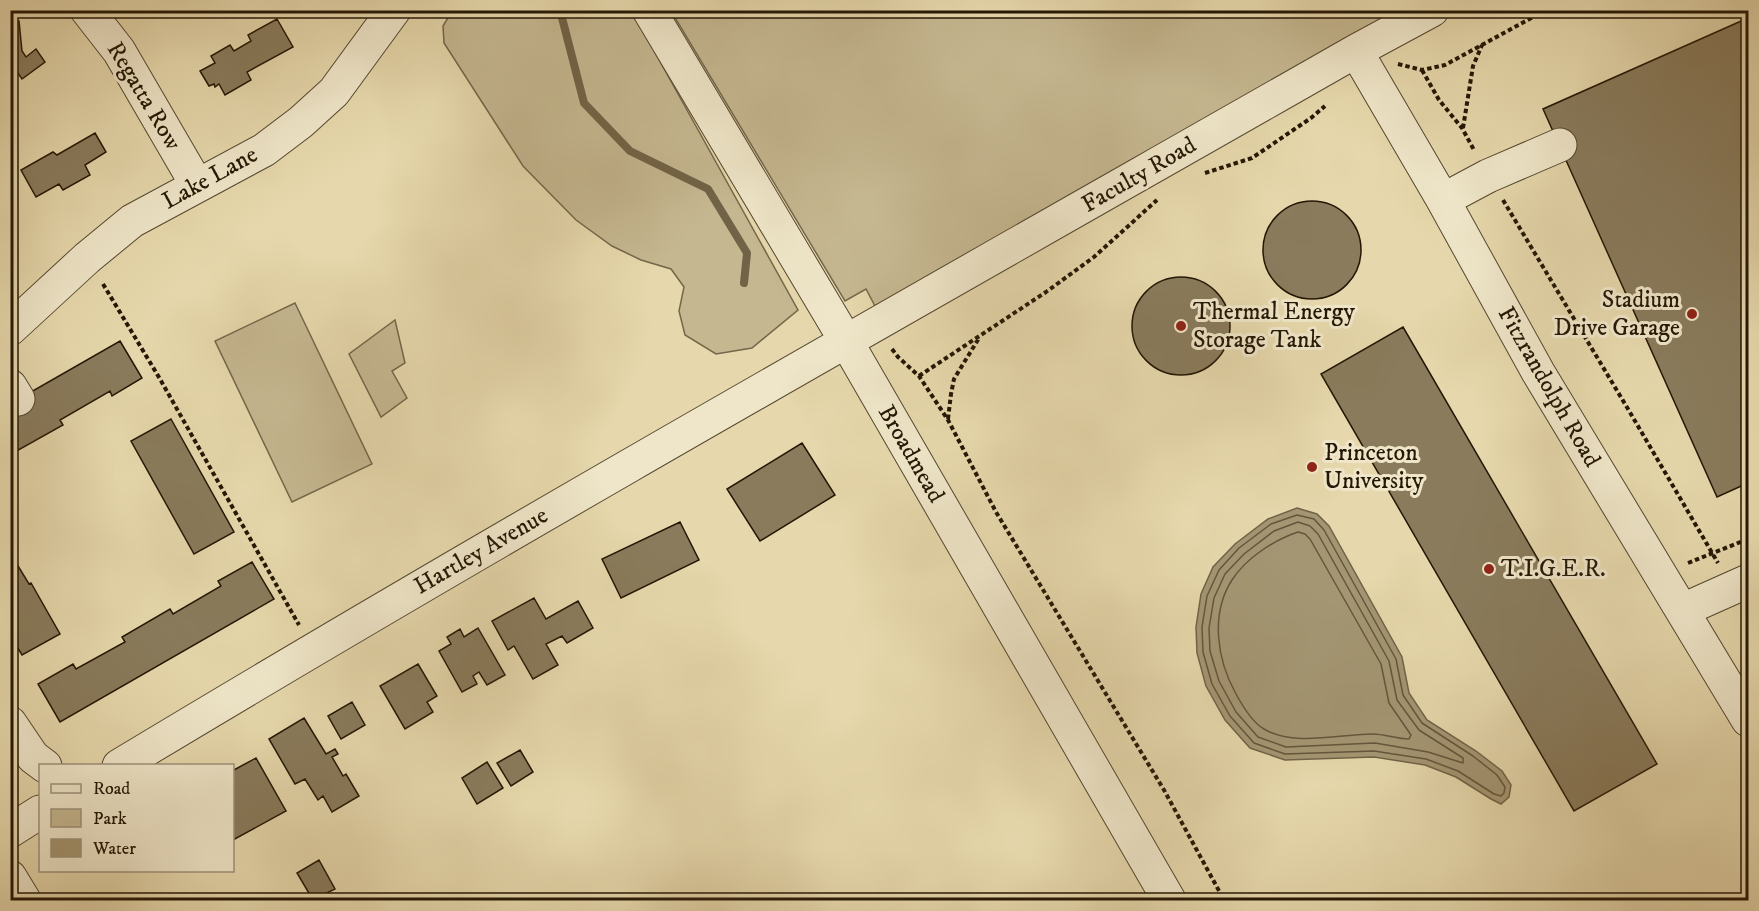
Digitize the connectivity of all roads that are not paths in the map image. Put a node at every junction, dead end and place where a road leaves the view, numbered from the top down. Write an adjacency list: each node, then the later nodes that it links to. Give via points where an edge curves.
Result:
1 (87, 10): 7 (street, Regatta Row, via 119,51)
2 (394, 10): 7 (street, Lake Lane, via 334,92 301,122 264,150)
3 (649, 10): 10 (street, Broadmead)
4 (1432, 10): 5 (street, Faculty Road)
5 (1362, 63): 8 (street, Fitzrandolph Road); 10 (street, Faculty Road)
6 (1560, 146): 8 (street)
7 (197, 185): 9 (street, Lake Lane, via 132,221)
8 (1443, 200): 12 (street, Fitzrandolph Road, via 1538,372)
9 (10, 329)
10 (846, 341): 16 (street, Hartley Avenue, via 322,643); 21 (street, Broadmead)
11 (1749, 581): 12 (street)
12 (1683, 610): 13 (street, Fitzrandolph Road)
13 (1749, 720)
14 (10, 723): 15 (street, via 33,757)
15 (44, 764)
16 (121, 764)
17 (39, 813): 18 (street)
18 (10, 831)
19 (10, 877): 20 (street)
20 (24, 900)
21 (1169, 900)

